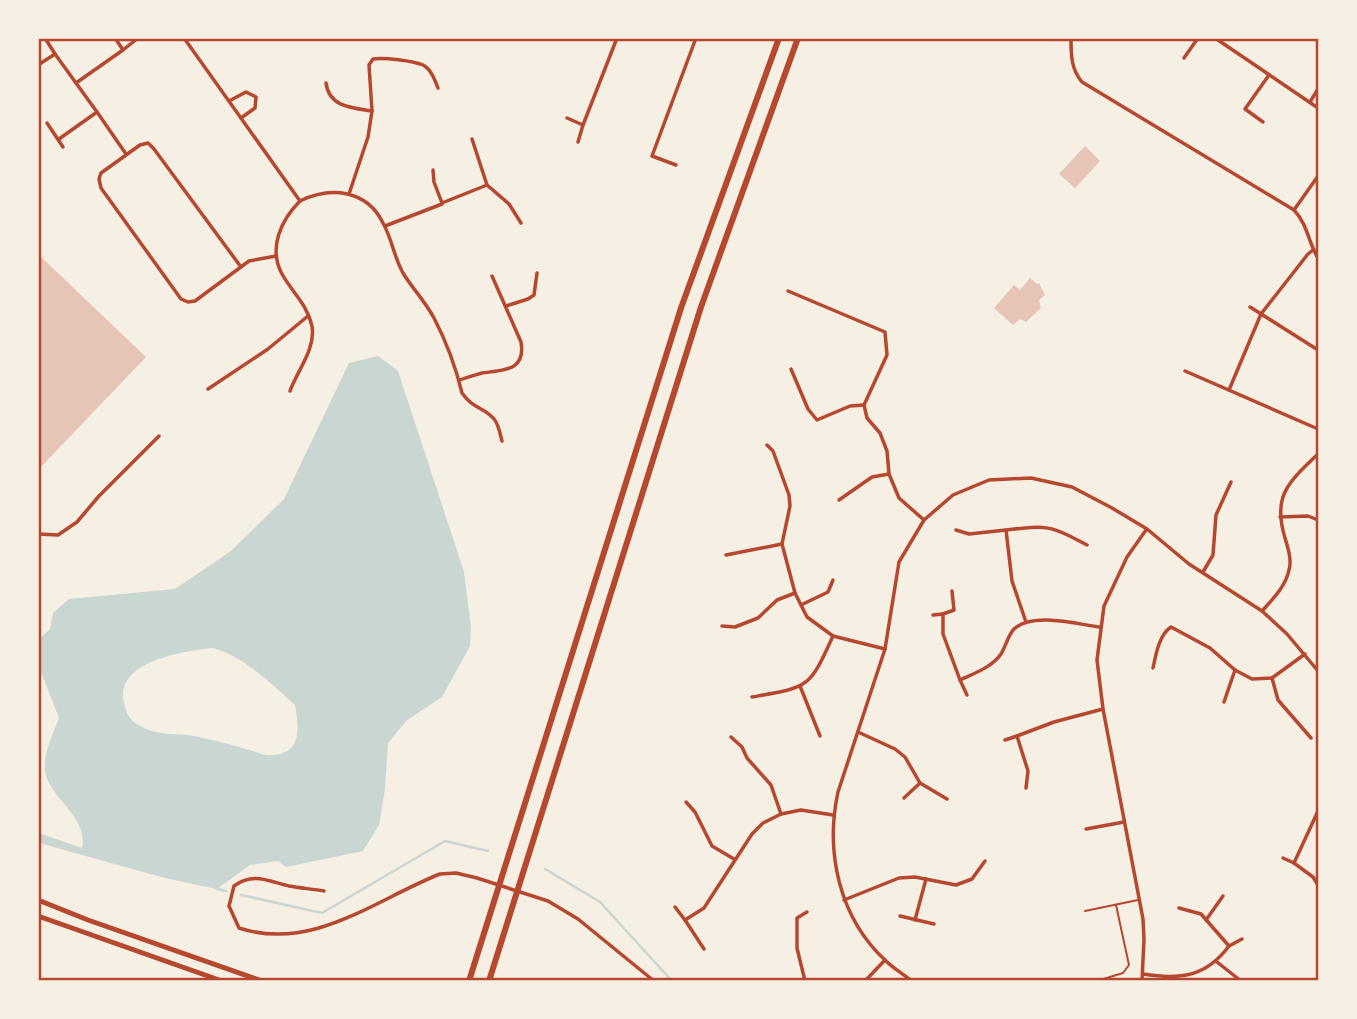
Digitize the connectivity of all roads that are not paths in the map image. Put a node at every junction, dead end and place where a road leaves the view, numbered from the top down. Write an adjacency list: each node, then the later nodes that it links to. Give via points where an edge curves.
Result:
1 (45, 38): 13 (street)
2 (115, 38): 12 (street)
3 (138, 38): 12 (street)
4 (184, 38): 21 (street)
5 (617, 38): 30 (street)
6 (696, 38): 36 (street, via 652,156)
7 (779, 38): 157 (highway, via 681,308)
8 (798, 38): 158 (highway, via 701,307)
9 (1070, 38): 43 (street, via 1071,59 1082,82)
10 (1198, 38): 14 (street)
11 (1215, 38): 16 (street)
12 (123, 50): 17 (street)
13 (55, 54): 15 (street); 17 (street)
14 (1184, 58)
15 (38, 65)
16 (1269, 75): 22 (street); 28 (street, via 1245,109)
17 (76, 83): 25 (street)
18 (326, 83): 24 (street, via 335,101)
19 (438, 88): 24 (street, via 424,65 373,59 369,65)
20 (1318, 89): 22 (street)
21 (229, 101): 26 (street); 26 (street, via 246,92 256,97 255,108)
22 (1310, 102): 23 (street)
23 (1318, 108)
24 (372, 111): 40 (street)
25 (97, 112): 31 (street); 35 (street)
26 (241, 118): 41 (street)
27 (567, 118): 30 (street)
28 (1263, 122)
29 (47, 123): 31 (street)
30 (583, 125): 33 (street)
31 (59, 139): 34 (street)
32 (472, 139): 39 (street)
33 (578, 142)
34 (63, 147)
35 (126, 154): 49 (street, via 140,145 155,149); 49 (street, via 102,173 101,188 181,299 195,301)
36 (676, 165)
37 (433, 170): 42 (street)
38 (1318, 176): 43 (street)
39 (487, 185): 42 (street); 44 (street, via 509,204)
40 (349, 194): 41 (street, via 331,191); 45 (street, via 365,201)
41 (300, 201): 47 (street, via 278,234)
42 (442, 203): 45 (street)
43 (1294, 210): 46 (street, via 1302,218)
44 (521, 223)
45 (385, 226): 60 (street, via 394,255 434,318)
46 (1314, 250): 48 (street); 55 (street)
47 (276, 256): 49 (street); 56 (street)
48 (1318, 258)
49 (241, 267)
50 (537, 273): 53 (street, via 534,295)
51 (492, 276): 53 (street)
52 (788, 290): 64 (street, via 885,332 887,355)
53 (506, 306): 60 (street, via 521,342 520,359 506,370)
54 (1250, 307): 55 (street)
55 (1261, 314): 57 (street); 62 (street)
56 (308, 316): 61 (street); 63 (street, via 311,346)
57 (1318, 350)
58 (791, 369): 64 (street, via 808,410 817,419 850,405)
59 (1185, 370): 62 (street)
60 (459, 380): 67 (street, via 470,404 496,421)
61 (208, 389)
62 (1229, 390): 65 (street)
63 (289, 391)
64 (864, 405): 70 (street, via 887,451)
65 (1318, 429)
66 (159, 436): 79 (street, via 77,523 58,535)
67 (502, 441)
68 (767, 445): 80 (street, via 789,495)
69 (1318, 454): 73 (street, via 1285,489)
70 (889, 474): 72 (street, via 872,477); 74 (street, via 899,498)
71 (1231, 482): 83 (street, via 1216,515 1213,555)
72 (839, 500)
73 (1280, 517): 75 (street); 88 (street, via 1290,570)
74 (924, 520): 76 (street, via 953,495 989,480 1031,478 1072,487); 95 (street, via 899,562)
75 (1318, 520)
76 (1147, 529): 83 (street); 93 (street, via 1104,606)
77 (956, 530): 78 (street, via 969,534)
78 (1006, 530): 81 (street, via 1054,527); 91 (street, via 1012,581)
79 (38, 534)
80 (782, 544): 82 (street); 86 (street)
81 (1087, 545)
82 (726, 555)
83 (1203, 572): 88 (street)
84 (834, 580): 87 (street, via 828,592)
85 (952, 591): 89 (street, via 954,610)
86 (794, 593): 87 (street); 92 (street, via 777,600 758,618 735,627)
87 (801, 605): 94 (street, via 807,617)
88 (1262, 611): 96 (street)
89 (943, 614): 90 (street); 101 (street, via 943,634)
90 (933, 615)
91 (1026, 622): 93 (street); 101 (street, via 1013,630 1001,655)
92 (722, 626)
93 (1099, 627): 106 (street, via 1097,660)
94 (833, 636): 95 (street); 102 (street, via 816,672)
95 (886, 649): 107 (street)
96 (1305, 654): 99 (street); 100 (street)
97 (1153, 668): 98 (street, via 1165,631 1171,627 1210,648)
98 (1235, 670): 100 (street, via 1252,679); 105 (street)
99 (1318, 671)
100 (1272, 678): 111 (street, via 1278,700)
101 (960, 680): 103 (street)
102 (800, 686): 104 (street); 108 (street)
103 (967, 695)
104 (752, 697)
105 (1224, 702)
106 (1103, 709): 109 (street); 121 (street)
107 (858, 732): 113 (street, via 905,757); 120 (street)
108 (820, 736)
109 (1017, 736): 112 (street); 114 (street, via 1028,771)
110 (731, 737): 119 (street, via 771,785)
111 (1311, 738)
112 (1005, 740)
113 (920, 783): 115 (street); 116 (street)
114 (1026, 788)
115 (904, 798)
116 (947, 799)
117 (686, 802): 124 (street, via 712,846)
118 (1318, 811): 126 (street)
119 (780, 814): 120 (street, via 801,810); 124 (street, via 763,822)
120 (832, 815): 134 (street, via 834,865)
121 (1124, 822): 122 (street); 135 (street)
122 (1086, 829)
123 (1283, 858): 126 (street)
124 (734, 859): 143 (street, via 704,908)
125 (985, 861): 129 (street, via 972,879 956,885)
126 (1293, 863): 128 (street)
127 (1318, 873): 128 (street)
128 (1314, 877): 130 (street)
129 (926, 879): 134 (street, via 899,878); 144 (street)
130 (1318, 885)
131 (324, 891): 159 (street, via 257,877 234,886 229,906 239,928 299,934 337,923 439,874 456,873 548,901 578,919)
132 (1223, 896): 145 (street)
133 (38, 900): 156 (main road)
134 (844, 900): 150 (street)
135 (1139, 900): 136 (lane); 152 (street)
136 (1116, 905): 139 (lane); 154 (lane, via 1129,965 1123,973)
137 (675, 906): 143 (street)
138 (1180, 908): 145 (street)
139 (1085, 911)
140 (807, 912): 160 (street, via 797,918 797,948)
141 (38, 916): 155 (main road)
142 (900, 916): 144 (street)
143 (685, 920): 149 (street)
144 (915, 920): 146 (street)
145 (1206, 920): 148 (street)
146 (934, 924)
147 (1242, 939): 148 (street)
148 (1229, 946): 151 (street)
149 (704, 949)
150 (885, 960): 161 (street); 162 (street)
151 (1217, 962): 153 (street); 164 (street)
152 (1143, 974): 153 (street); 163 (street)
153 (1188, 978)
154 (1100, 979)
155 (222, 981)
156 (262, 981)
157 (469, 981)
158 (489, 981)
159 (654, 981)
160 (805, 981)
161 (864, 981)
162 (912, 981)
163 (1142, 981)
164 (1241, 981)

